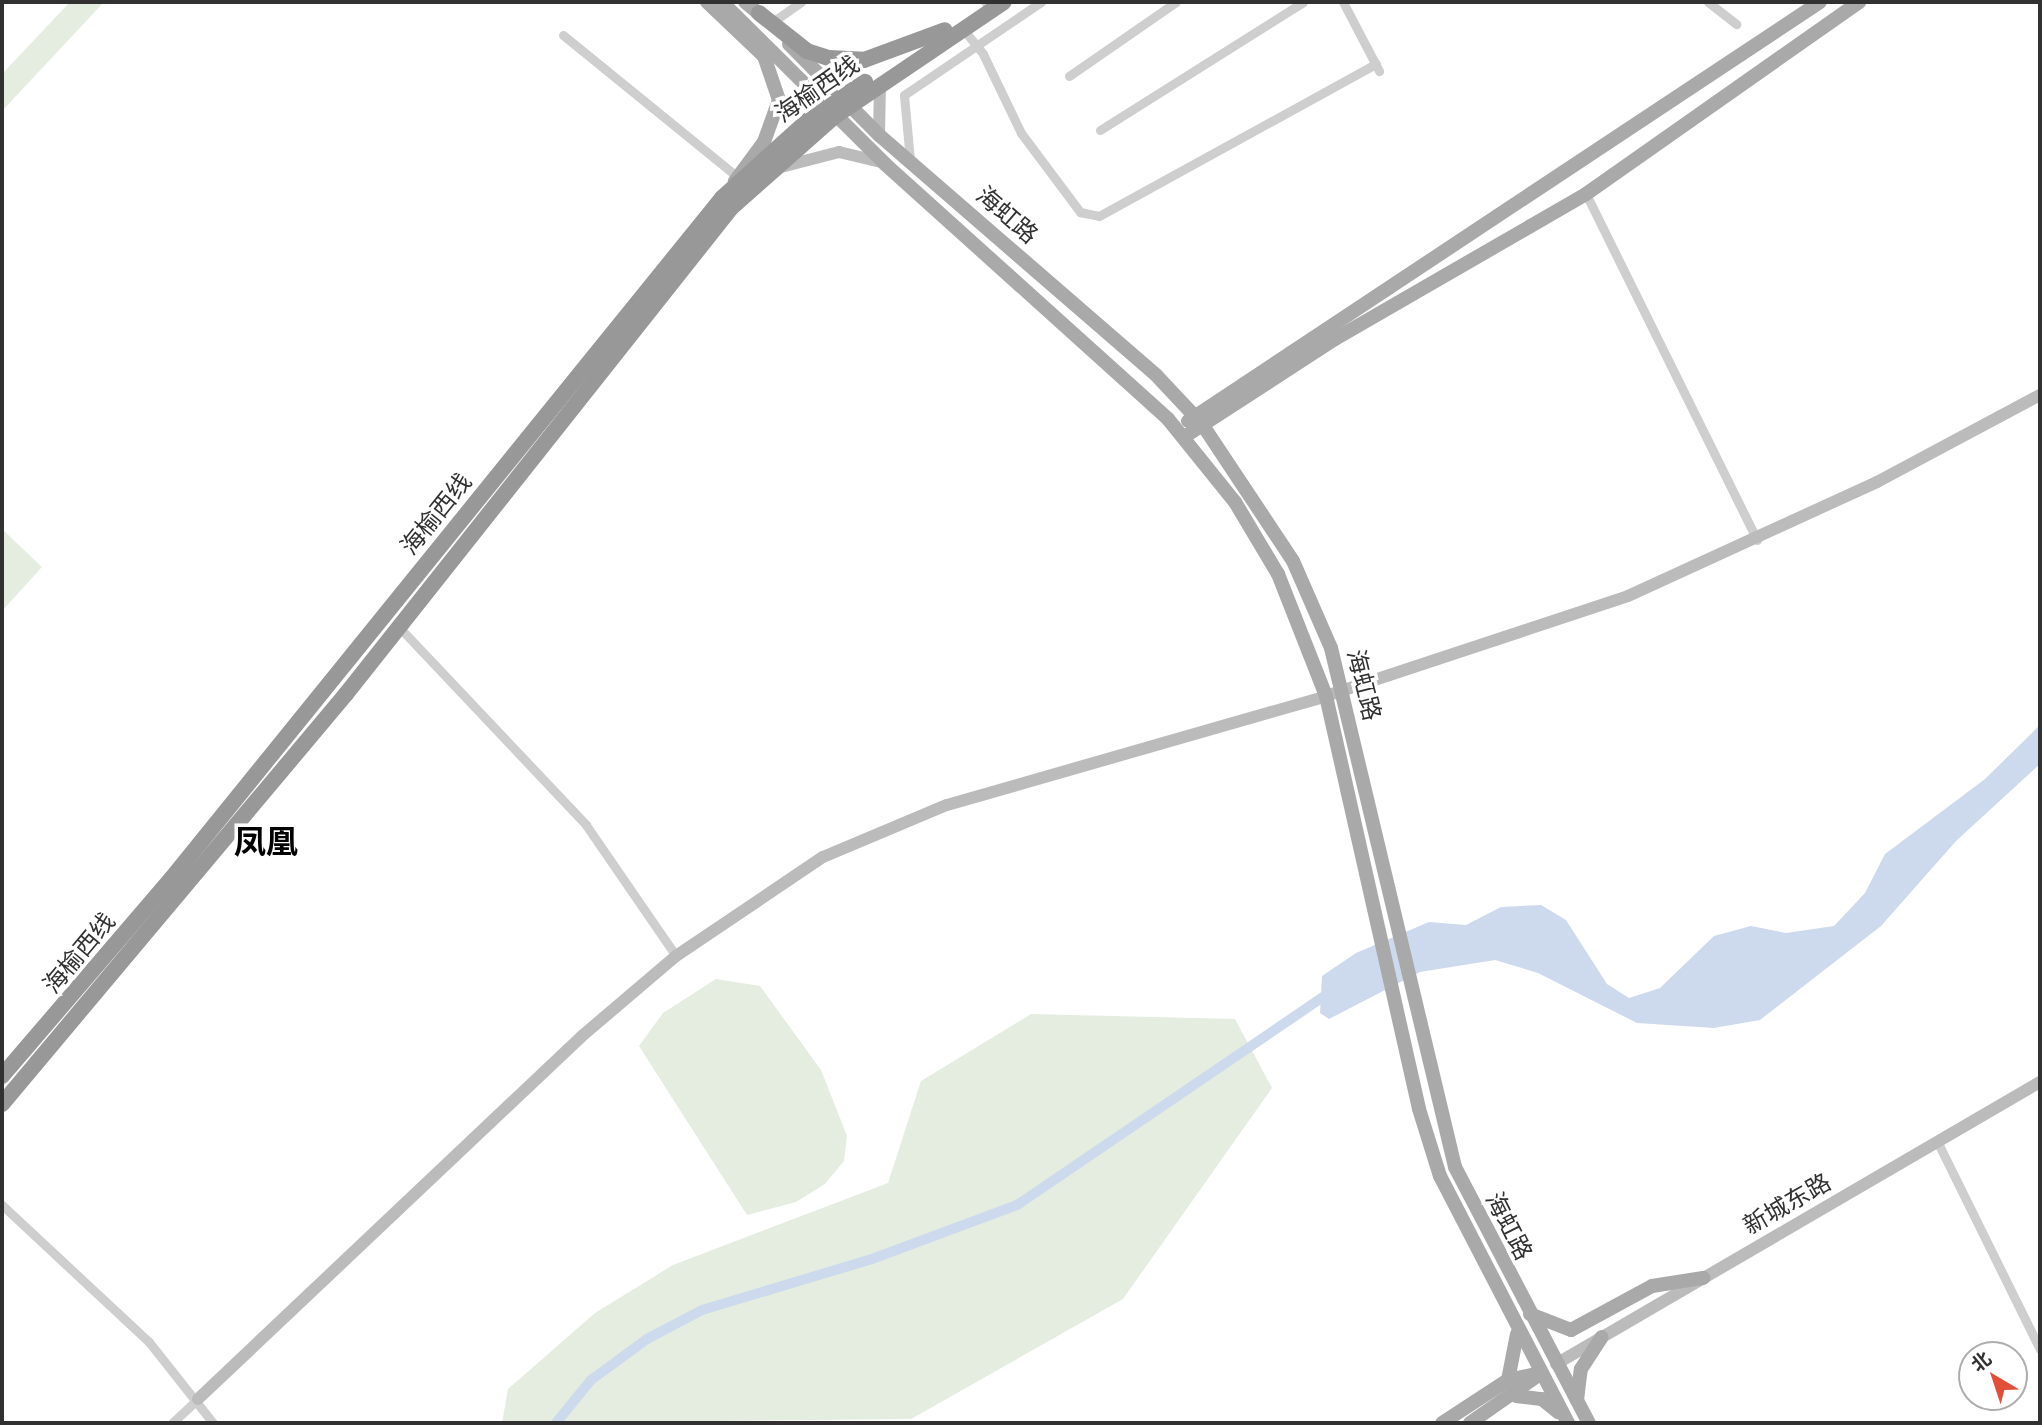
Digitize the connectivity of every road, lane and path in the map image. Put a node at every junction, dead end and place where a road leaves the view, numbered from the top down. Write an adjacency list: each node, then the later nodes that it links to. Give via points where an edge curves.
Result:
1 (707, 2): 28 (main road, via 764,56 779,100 764,142)
2 (722, 2): 22 (main road, 海虹路)
3 (746, 2): 14 (main road, 海虹路)
4 (802, 2): 14 (street)
5 (987, 2): 16 (highway)
6 (1004, 2): 16 (highway)
7 (1041, 2): 18 (street)
8 (1176, 2): 19 (street)
9 (1303, 2): 23 (street)
10 (1343, 2): 18 (street, via 1377,67 1099,216 1080,212 1021,133)
11 (1708, 2): 15 (street)
12 (1820, 2): 32 (main road)
13 (1859, 2): 29 (main road)
14 (765, 18): 16 (highway, via 807,51 864,61); 21 (main road, 海虹路)
15 (1736, 24)
16 (956, 28): 18 (street); 20 (highway); 21 (highway, 海榆西线)
17 (562, 35): 28 (street)
18 (976, 45): 25 (street, via 904,95)
19 (1069, 76)
20 (880, 84): 21 (highway); 24 (street)
21 (850, 100): 22 (highway, 海榆西线); 24 (main road, 海虹路)
22 (830, 112): 26 (main road, 海虹路); 27 (highway, 海榆西线); 30 (highway, 海榆西线)
23 (1100, 130)
24 (879, 135): 25 (main road, 海虹路)
25 (910, 161): 32 (main road, 海虹路)
26 (885, 164): 27 (street, via 839,152); 33 (main road, 海虹路)
27 (761, 176): 35 (highway, 海榆西线)
28 (738, 177): 30 (main road)
29 (1586, 194): 32 (main road); 34 (street)
30 (722, 198): 39 (highway, 海榆西线, via 172,879)
31 (2040, 394): 34 (street)
32 (1198, 419): 33 (main road); 36 (main road, 海虹路, via 1293,561 1327,633)
33 (1181, 434): 37 (main road, 海虹路, via 1235,502 1278,574)
34 (1757, 540): 36 (street, via 1628,596)
35 (400, 628): 38 (street, via 586,825); 41 (highway, 海榆西线)
36 (1341, 689): 37 (street); 45 (main road, 海虹路, via 1455,1167)
37 (1326, 696): 38 (street, via 947,805 823,857); 46 (main road, 海虹路, via 1440,1176)
38 (676, 956): 53 (street)
39 (2, 1076)
40 (2040, 1082): 42 (street, 新城东路)
41 (2, 1104)
42 (1937, 1141): 44 (street, 新城东路); 48 (street)
43 (2, 1205): 53 (street, via 149,1342)
44 (1703, 1278): 45 (main road, via 1652,1286 1571,1329); 47 (street, 新城东路)
45 (1529, 1313): 49 (main road, 海虹路)
46 (1516, 1326): 50 (main road, 海虹路); 51 (main road, via 1518,1356)
47 (1602, 1337): 49 (street, 新城东路); 54 (main road, via 1581,1369)
48 (2040, 1349)
49 (1556, 1364): 50 (main road); 54 (main road, 海虹路)
50 (1541, 1373): 51 (main road); 52 (main road); 55 (main road, 海虹路)
51 (1508, 1380): 58 (main road)
52 (1516, 1396): 55 (main road, via 1542,1399); 59 (main road)
53 (198, 1399): 56 (street); 57 (street)
54 (1577, 1402): 60 (main road, 海虹路)
55 (1567, 1422)
56 (172, 1423)
57 (213, 1423)
58 (1442, 1423)
59 (1470, 1423)
60 (1588, 1423)

